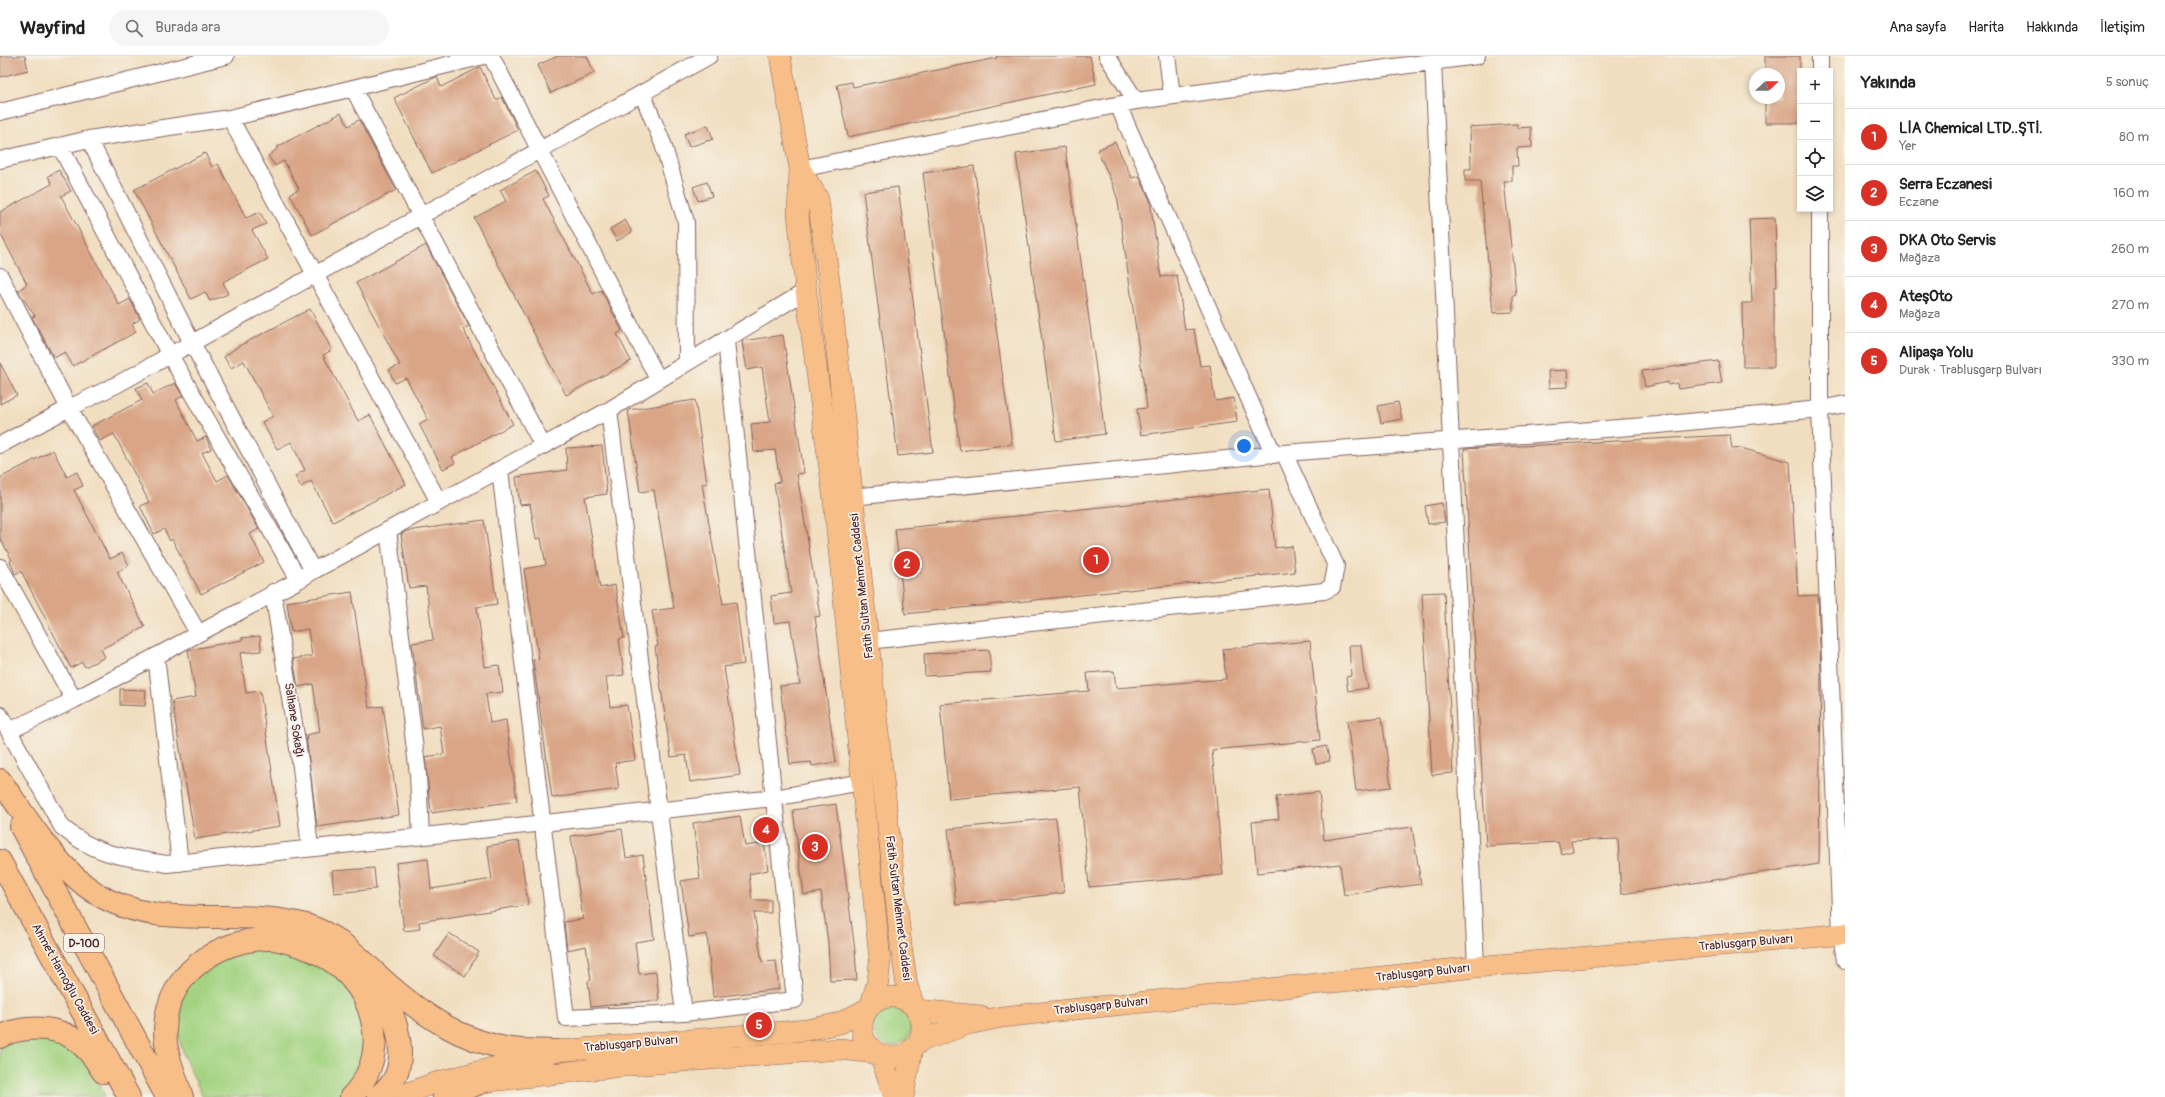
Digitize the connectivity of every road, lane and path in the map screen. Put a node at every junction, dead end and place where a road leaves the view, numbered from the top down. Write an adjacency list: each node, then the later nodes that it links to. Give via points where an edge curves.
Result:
1 (226, 56): 17 (street)
2 (484, 56): 12 (street)
3 (491, 56): 21 (street)
4 (709, 56): 13 (street)
5 (780, 56): 23 (main road, Fatih Sultan Mehmet Caddesi)
6 (1107, 56): 15 (street)
7 (1167, 56): 14 (street)
8 (1469, 56): 10 (street)
9 (1820, 56): 11 (street)
10 (1432, 62): 14 (street); 39 (street)
11 (1820, 68)
12 (353, 88): 18 (street); 25 (street)
13 (642, 93): 21 (street); 33 (street, via 663,144 686,222)
14 (1172, 96): 15 (street)
15 (1136, 101): 16 (street)
16 (1118, 105): 23 (street); 42 (street)
17 (0, 112)
18 (230, 118): 19 (street); 26 (street)
19 (89, 139): 20 (street); 31 (street)
20 (60, 146): 22 (street); 32 (street)
21 (540, 150): 25 (street); 34 (street)
22 (0, 160)
23 (800, 169): 28 (main road, Fatih Sultan Mehmet Caddesi, via 818,199); 29 (main road, Fatih Sultan Mehmet Caddesi, via 798,214)
24 (1820, 212): 37 (street)
25 (420, 217): 26 (street); 41 (street)
26 (315, 275): 31 (street); 45 (street)
27 (0, 276): 36 (street)
28 (830, 288): 29 (main road); 44 (main road, Fatih Sultan Mehmet Caddesi)
29 (806, 291): 30 (street); 44 (main road, Fatih Sultan Mehmet Caddesi)
30 (726, 341): 33 (street); 61 (street)
31 (192, 343): 32 (street); 48 (street)
32 (170, 354): 36 (street); 49 (street)
33 (687, 362): 34 (street)
34 (658, 379): 38 (street)
35 (1845, 404): 37 (street)
36 (69, 408): 40 (street); 51 (street)
37 (1820, 409): 39 (street, via 1658,425); 68 (street)
38 (609, 410): 41 (street); 62 (street)
39 (1450, 440): 42 (street); 71 (street)
40 (0, 445)
41 (543, 446): 43 (street)
42 (1279, 454): 44 (street); 52 (street, via 1336,566 1332,587 1324,591)
43 (500, 470): 45 (street); 63 (street)
44 (843, 499): 52 (main road, Fatih Sultan Mehmet Caddesi); 59 (main road, Fatih Sultan Mehmet Caddesi)
45 (439, 502): 46 (street)
46 (388, 530): 48 (street); 64 (street, via 418,774)
47 (0, 567): 54 (street)
48 (313, 571): 49 (street)
49 (300, 580): 50 (street)
50 (273, 592): 51 (street); 65 (street, Salhane Sokağı, via 301,767)
51 (198, 633): 53 (street)
52 (868, 640): 57 (main road, Fatih Sultan Mehmet Caddesi)
53 (156, 656): 54 (street); 67 (street)
54 (74, 700): 56 (street)
55 (0, 715): 56 (street)
56 (9, 731): 67 (street, via 62,827 77,840 104,853 167,864)
57 (883, 779): 59 (main road); 73 (main road, Fatih Sultan Mehmet Caddesi, via 901,945 907,985)
58 (0, 780): 69 (highway, via 64,866 99,895 147,913 166,916 255,918 307,925 330,936)
59 (862, 782): 61 (street); 72 (main road, Fatih Sultan Mehmet Caddesi, via 880,961 878,981)
60 (0, 789): 83 (highway, D-100)
61 (774, 798): 62 (street); 74 (street, via 795,1000)
62 (659, 810): 63 (street); 74 (street)
63 (542, 823): 64 (street); 74 (street, via 566,1018)
64 (422, 836): 65 (street)
65 (310, 848): 67 (street)
66 (0, 860): 82 (highway, Ahmet Hamoğlu Caddesi / D-100)
67 (180, 863)
68 (1843, 934): 70 (street); 71 (main road, Trablusgarp Bulvarı)
69 (360, 959): 78 (highway, via 418,1010 445,1027 511,1049); 86 (highway, via 381,989 397,1029 400,1046 392,1083)
70 (1845, 962)
71 (1476, 967): 75 (main road, Trablusgarp Bulvarı)
72 (869, 1006): 73 (main road, via 879,999 898,997); 78 (main road, Trablusgarp Bulvarı, via 840,1023 807,1030); 79 (main road, via 861,1024 862,1032 869,1047)
73 (915, 1008): 75 (main road, Trablusgarp Bulvarı); 77 (main road, via 922,1026)
74 (684, 1013)
75 (1002, 1017): 77 (main road, Trablusgarp Bulvarı, via 968,1024)
76 (0, 1037): 81 (highway, via 20,1030 40,1028 55,1029 70,1035 85,1048 101,1068)
77 (915, 1045): 79 (main road, via 897,1057); 91 (main road)
78 (557, 1051): 87 (main road, Trablusgarp Bulvarı, via 432,1084)
79 (878, 1054): 80 (main road, Trablusgarp Bulvarı, via 840,1049 631,1065); 90 (main road)
80 (485, 1081): 88 (main road, Trablusgarp Bulvarı); 89 (highway)
81 (117, 1097)
82 (129, 1097)
83 (167, 1097)
84 (182, 1097): 85 (highway, via 167,1051 165,1029 169,1010 182,978 197,962 214,952 251,941 270,939 326,956 353,981 365,998 372,1019 374,1051 362,1086)
85 (350, 1097)
86 (378, 1097)
87 (397, 1097)
88 (417, 1097)
89 (444, 1097)
90 (895, 1097)
91 (903, 1097)

